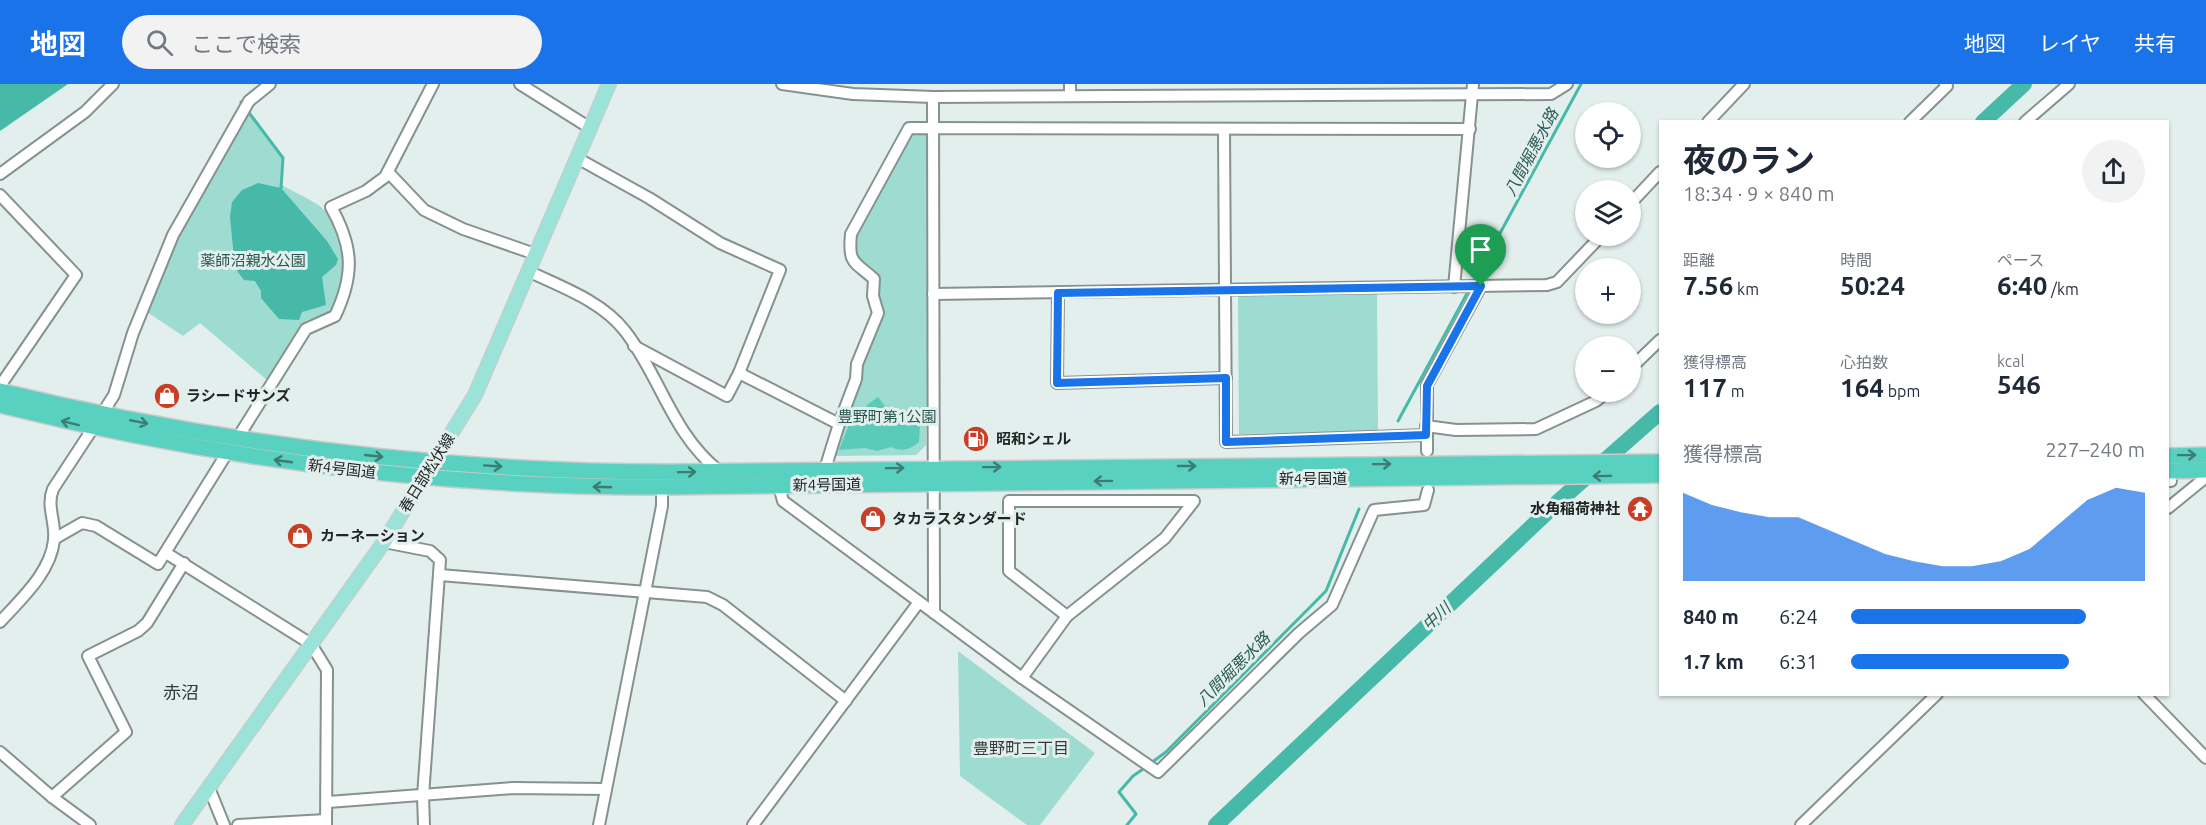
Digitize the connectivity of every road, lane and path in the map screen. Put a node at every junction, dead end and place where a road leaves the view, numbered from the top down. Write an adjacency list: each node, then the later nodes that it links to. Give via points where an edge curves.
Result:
1 (113, 84): 26 (street, via 85,112)
2 (270, 84): 47 (street, via 249,102 173,235 133,333 114,396)
3 (433, 84): 25 (street)
4 (520, 84): 20 (street)
5 (609, 84): 20 (main road, 春日部松伏線)
6 (782, 84): 16 (street, via 854,94)
7 (1070, 84): 15 (street)
8 (1567, 84): 13 (street, via 1551,94)
9 (1744, 84): 17 (street)
10 (2069, 84): 19 (street)
11 (1946, 85): 18 (street)
12 (1444, 89): 13 (street); 14 (street)
13 (1473, 89): 22 (street)
14 (1256, 90): 15 (street)
15 (1070, 96): 16 (street)
16 (933, 97): 21 (street)
17 (1710, 120)
18 (1912, 120)
19 (2027, 120)
20 (590, 128): 24 (main road, 春日部松伏線)
21 (932, 128): 23 (street); 37 (street); 48 (street, via 905,131 851,234 852,262 874,279 878,313 857,363 856,379)
22 (1470, 129): 23 (street); 34 (street)
23 (1224, 130): 35 (street)
24 (577, 158): 31 (main road, 春日部松伏線); 41 (street, via 720,243 780,270)
25 (388, 172): 31 (street, via 424,210 463,230); 51 (street, via 366,191 331,207 350,249 347,286 340,305 335,316 306,329)
26 (0, 174)
27 (1658, 179): 28 (street)
28 (1641, 194)
29 (0, 195): 43 (street, via 76,275)
30 (1591, 246): 33 (street, via 1552,284)
31 (535, 254): 32 (main road, 春日部松伏線)
32 (528, 271): 39 (street, via 590,301 624,330); 56 (main road, 春日部松伏線, via 475,395)
33 (1479, 286): 34 (street); 50 (street, via 1427,386)
34 (1459, 287): 35 (street)
35 (1225, 291): 36 (street); 42 (street)
36 (1058, 293): 37 (street); 42 (street, via 1057,383)
37 (933, 294): 58 (street)
38 (1659, 341): 40 (street)
39 (634, 346): 41 (street, via 727,396); 61 (street, via 685,437)
40 (1641, 358)
41 (739, 373): 48 (street)
42 (1226, 378): 50 (street, via 1226,442)
43 (0, 386)
44 (0, 391): 47 (highway, 新4号国道)
45 (1594, 402): 50 (street, via 1536,429)
46 (0, 405): 49 (highway, 新4号国道, one-way to 46)
47 (102, 414): 51 (highway, 新4号国道, one-way to 51)
48 (839, 424): 59 (street)
49 (93, 428): 53 (highway, 新4号国道); 71 (street, via 49,499)
50 (1426, 431): 52 (street)
51 (237, 439): 56 (highway, 新4号国道, one-way to 56)
52 (1427, 451)
53 (227, 453): 63 (highway, 新4号国道, one-way to 53); 73 (street)
54 (2206, 455): 55 (highway, one-way to 54)
55 (2169, 456)
56 (434, 461): 61 (highway, 新4号国道, one-way to 61, via 578,471); 63 (main road, 春日部松伏線)
57 (1659, 462): 58 (highway, 新4号国道, one-way to 57)
58 (934, 468): 59 (highway, 新4号国道, one-way to 58); 66 (street)
59 (825, 469): 61 (highway, 新4号国道)
60 (2206, 470): 65 (highway)
61 (719, 471)
62 (1659, 475): 66 (highway, 新4号国道, one-way to 66)
63 (424, 477): 68 (highway, 新4号国道, one-way to 63); 72 (main road, 春日部松伏線)
64 (2206, 477): 70 (street)
65 (2169, 478)
66 (933, 484): 67 (highway, 新4号国道); 78 (street)
67 (779, 486): 68 (highway, 新4号国道); 77 (street, via 783,501)
68 (662, 487): 76 (street, via 662,506)
69 (1428, 490): 82 (street, via 1424,505 1374,510 1332,605 1290,641 1158,772)
70 (2169, 507)
71 (54, 538): 73 (street, via 82,523 96,526 158,564); 80 (street, via 50,556 32,587)
72 (384, 542): 75 (street, via 429,551 440,560); 81 (main road, 春日部松伏線)
73 (166, 553): 74 (street)
74 (184, 562): 81 (street); 91 (street, via 147,623 88,656 126,732)
75 (440, 574): 76 (street); 90 (street)
76 (645, 590): 85 (street, via 713,599); 89 (street)
77 (919, 602): 78 (street); 85 (street)
78 (934, 613): 82 (street)
79 (1067, 616): 79 (street, via 1165,538 1194,501 1009,501 1009,571); 82 (street)
80 (0, 622)
81 (311, 644): 88 (main road, 春日部松伏線); 92 (street, via 327,670)
82 (1022, 678)
83 (1935, 696): 101 (street)
84 (2146, 696): 87 (street)
85 (846, 701): 100 (street)
86 (0, 753): 91 (street)
87 (2206, 758)
88 (209, 788): 95 (main road, 春日部松伏線); 96 (street)
89 (606, 789): 90 (street, via 525,787); 99 (street)
90 (423, 796): 92 (street); 98 (street)
91 (52, 797): 94 (street)
92 (328, 802): 93 (street)
93 (326, 823): 97 (street)
94 (90, 825)
95 (182, 825)
96 (224, 825)
97 (238, 825)
98 (424, 825)
99 (599, 825)
100 (753, 825)
101 (1801, 825)

